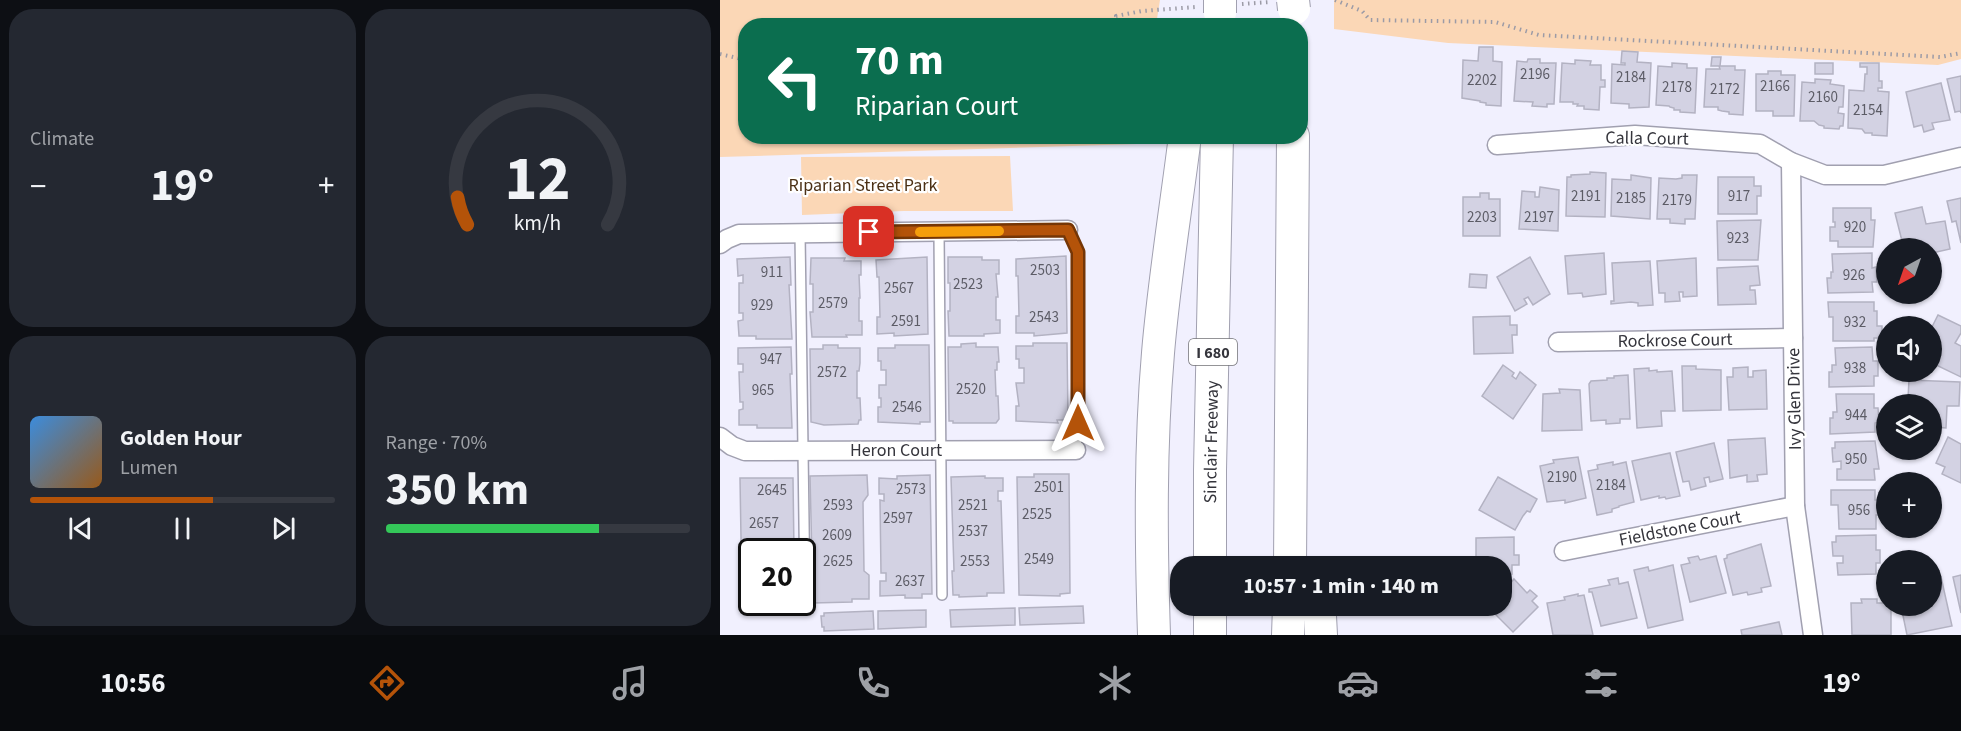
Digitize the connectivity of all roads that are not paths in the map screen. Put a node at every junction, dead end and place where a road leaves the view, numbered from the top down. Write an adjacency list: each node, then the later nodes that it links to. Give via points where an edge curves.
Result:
1 (1184, 144): 26 (highway, via 1158,352 1151,545)
2 (1217, 144): 20 (highway, Sinclair Freeway / I 680)
3 (1293, 144): 21 (highway)
4 (1497, 145): 6 (street, Calla Court, via 1635,135 1760,144)
5 (1961, 157): 6 (street, Calla Court, via 1884,175 1825,175)
6 (1791, 162): 11 (street, Ivy Glen Drive)
7 (1068, 230): 8 (street); 15 (lane, via 1078,252)
8 (939, 231): 9 (street); 14 (lane)
9 (800, 234): 10 (street, via 739,234); 16 (lane)
10 (720, 244)
11 (1793, 338): 12 (street, Rockrose Court); 17 (street, Ivy Glen Drive)
12 (1558, 342)
13 (720, 437): 16 (street, Heron Court, via 745,451)
14 (941, 450): 15 (street, Heron Court); 16 (street, Heron Court); 22 (lane)
15 (1076, 450)
16 (802, 451): 18 (lane)
17 (1796, 506): 19 (street, Fieldstone Court); 30 (street, Ivy Glen Drive)
18 (804, 538)
19 (1564, 551)
20 (1210, 556)
21 (1290, 556)
22 (942, 595)
23 (1210, 616): 27 (highway)
24 (1289, 616): 28 (highway)
25 (1320, 616): 29 (highway)
26 (1154, 635)
27 (1210, 635)
28 (1288, 635)
29 (1321, 635)
30 (1813, 635)

